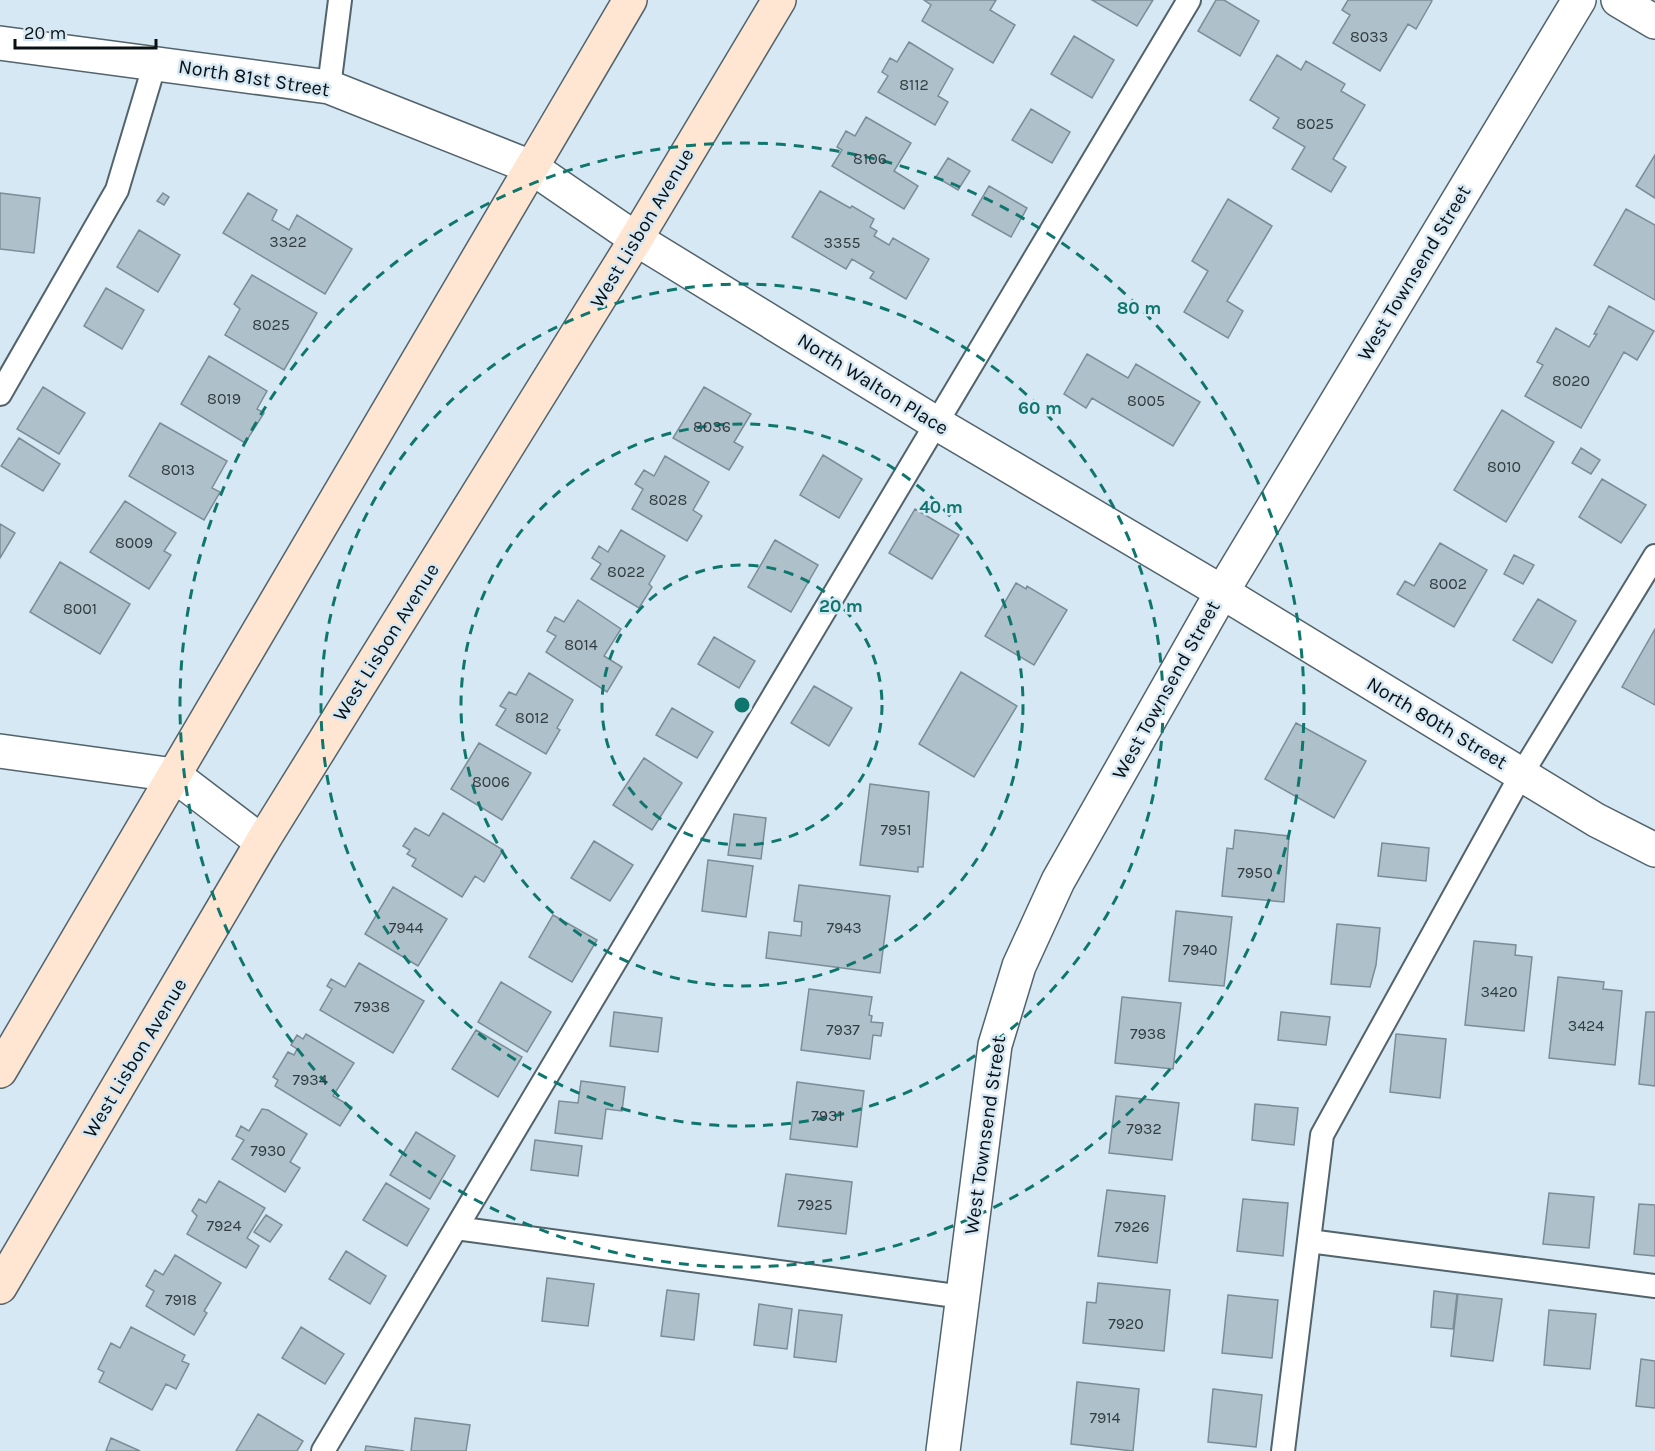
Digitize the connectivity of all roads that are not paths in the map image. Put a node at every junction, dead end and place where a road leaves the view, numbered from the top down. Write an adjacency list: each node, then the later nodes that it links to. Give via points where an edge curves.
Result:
1 (340, 0): 10 (lane)
2 (630, 0): 11 (main road)
3 (779, 0): 12 (main road, West Lisbon Avenue)
4 (1189, 0): 14 (lane)
5 (1579, 0): 16 (street, West Townsend Street)
6 (1618, 0): 7 (street)
7 (1655, 22)
8 (0, 43): 9 (street, North 81st Street)
9 (155, 63): 10 (street, North 81st Street); 13 (lane, via 117,190)
10 (329, 87): 11 (street, North 81st Street)
11 (531, 167): 12 (street, North Walton Place); 19 (main road)
12 (636, 238): 14 (street, North Walton Place); 20 (main road, West Lisbon Avenue)
13 (0, 394)
14 (936, 423): 16 (street, North Walton Place); 23 (lane)
15 (1655, 556): 18 (lane)
16 (1222, 592): 18 (street, North 80th Street); 27 (street, West Townsend Street, via 1058,881 1018,966 995,1045)
17 (0, 751): 19 (street)
18 (1521, 774): 21 (street, North 80th Street, via 1596,820); 24 (lane, via 1322,1135)
19 (174, 775): 20 (street); 22 (main road)
20 (262, 842): 26 (main road, West Lisbon Avenue)
21 (1655, 849)
22 (0, 1071)
23 (456, 1228): 27 (lane); 28 (lane)
24 (1309, 1241): 25 (lane); 30 (lane)
25 (1655, 1286)
26 (0, 1287)
27 (963, 1298): 29 (street, West Townsend Street)
28 (323, 1451)
29 (943, 1451)
30 (1283, 1451)

